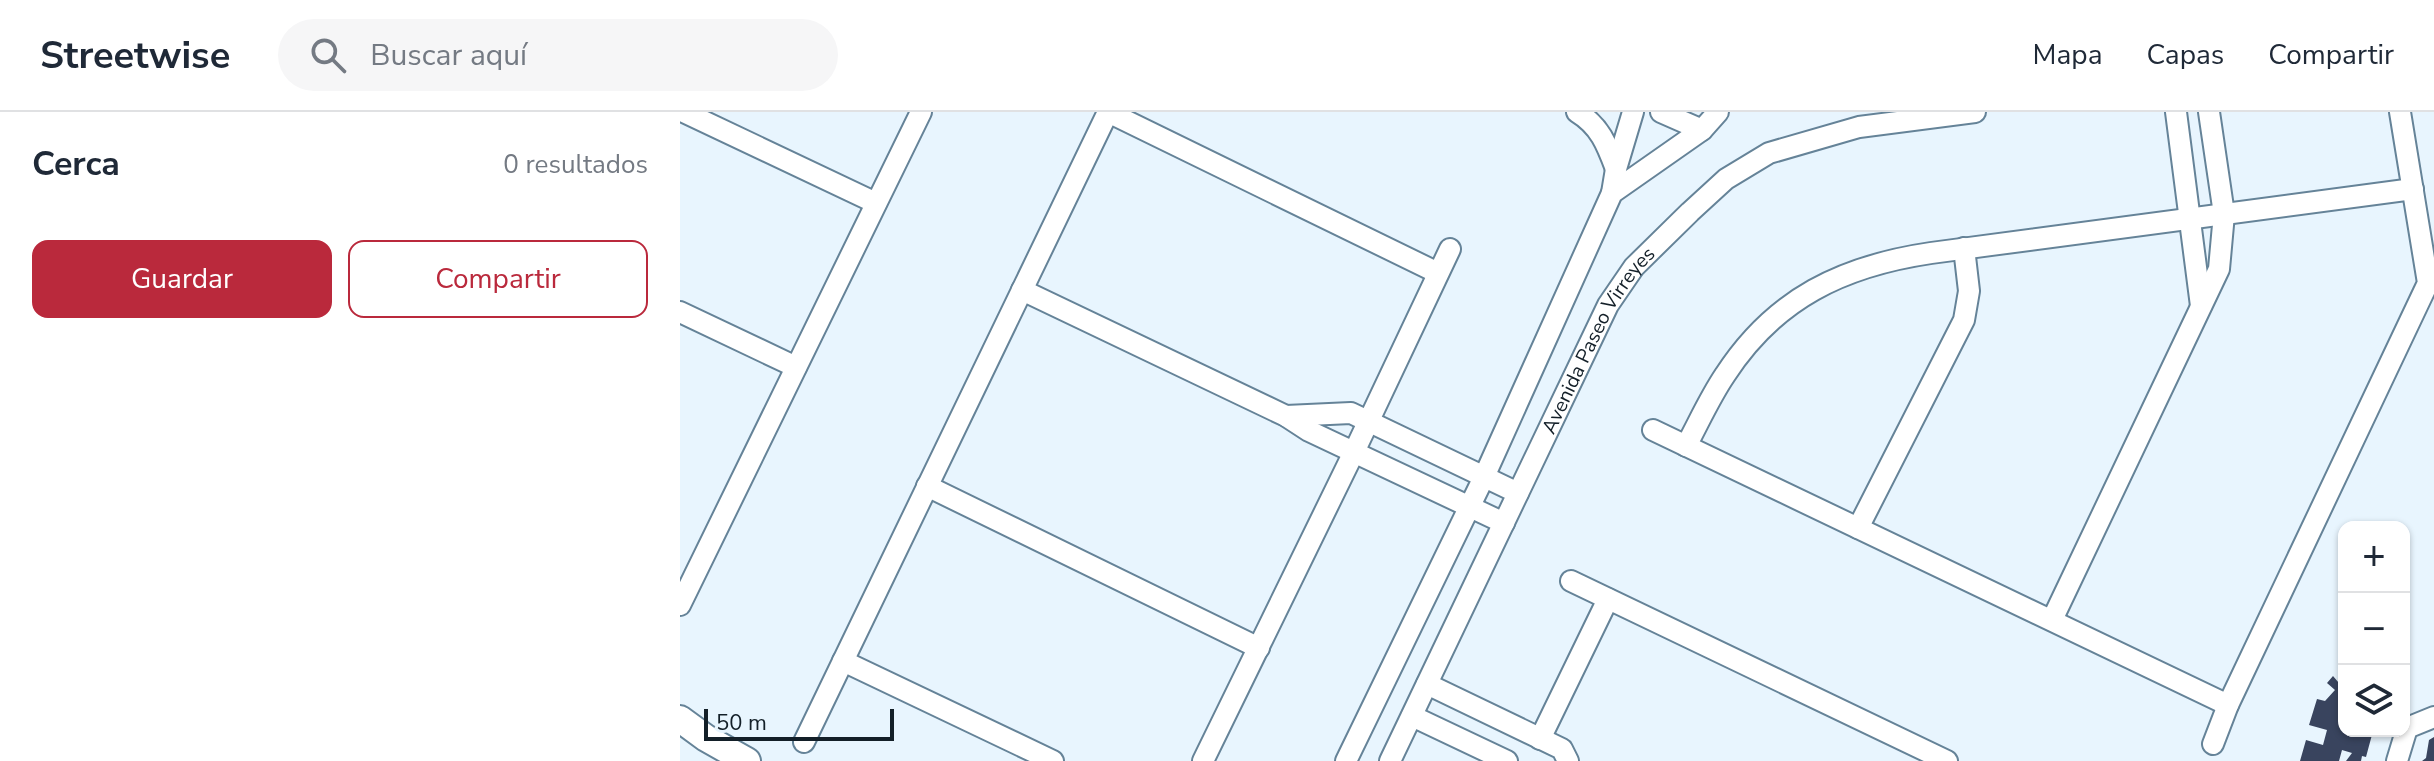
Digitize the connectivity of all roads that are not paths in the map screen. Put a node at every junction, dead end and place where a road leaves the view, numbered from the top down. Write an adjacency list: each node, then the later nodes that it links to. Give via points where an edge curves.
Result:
1 (684, 112): 17 (street)
2 (921, 112): 17 (street)
3 (1108, 112): 22 (street); 23 (street)
4 (1577, 112): 14 (street, via 1605,141)
5 (1633, 112): 14 (street, Avenida Paseo Virreyes)
6 (1661, 112): 13 (street)
7 (1718, 112): 13 (street)
8 (1975, 112): 12 (street, Avenida Paseo Virreyes)
9 (2176, 112): 19 (street)
10 (2209, 112): 18 (street)
11 (2400, 112): 15 (street)
12 (1858, 120): 34 (street, Avenida Paseo Virreyes, via 1769,153 1737,173 1634,267 1608,305)
13 (1702, 130): 16 (street)
14 (1616, 169): 16 (street, Avenida Paseo Virreyes)
15 (2413, 189): 18 (street); 45 (street, via 2428,283)
16 (1612, 193): 32 (street, Avenida Paseo Virreyes)
17 (876, 203): 26 (street)
18 (2224, 214): 19 (street); 24 (street, via 2219,269)
19 (2191, 217): 20 (street); 24 (street)
20 (1964, 248): 30 (street, via 1885,260 1806,294 1749,342 1724,375); 37 (street, via 1969,291 1964,320)
21 (1450, 249): 22 (street)
22 (1438, 273): 28 (street)
23 (1022, 290): 27 (street); 33 (street)
24 (2201, 306): 41 (street)
25 (680, 312): 26 (street)
26 (796, 367): 40 (street)
27 (1286, 416): 28 (street, via 1351,413); 31 (street)
28 (1368, 421): 31 (street); 32 (street)
29 (1653, 430): 30 (street)
30 (1686, 446): 37 (street)
31 (1354, 452): 35 (street); 42 (street)
32 (1484, 477): 34 (street); 35 (street, Avenida Paseo Virreyes)
33 (927, 486): 42 (street); 43 (street)
34 (1518, 493): 36 (street, Avenida Paseo Virreyes)
35 (1470, 507): 36 (street); 55 (street, Avenida Paseo Virreyes)
36 (1504, 523): 44 (street, Avenida Paseo Virreyes)
37 (1858, 528): 41 (street)
38 (1571, 581): 39 (street)
39 (1608, 599): 49 (street); 59 (street)
40 (680, 605)
41 (2052, 620): 45 (street)
42 (1259, 648): 54 (street)
43 (843, 661): 50 (street); 53 (street)
44 (1427, 684): 46 (street, Avenida Paseo Virreyes); 49 (street)
45 (2228, 705): 51 (street)
46 (1414, 711): 56 (street, Avenida Paseo Virreyes); 57 (street, via 1466,728 1480,749)
47 (2434, 717): 60 (street, via 2407,728)
48 (680, 719): 52 (street)
49 (1540, 739): 58 (street, via 1562,749)
50 (804, 742)
51 (2213, 744)
52 (747, 761)
53 (1053, 761)
54 (1203, 761)
55 (1346, 761)
56 (1390, 761)
57 (1507, 761)
58 (1568, 761)
59 (1947, 761)
60 (2397, 761)

